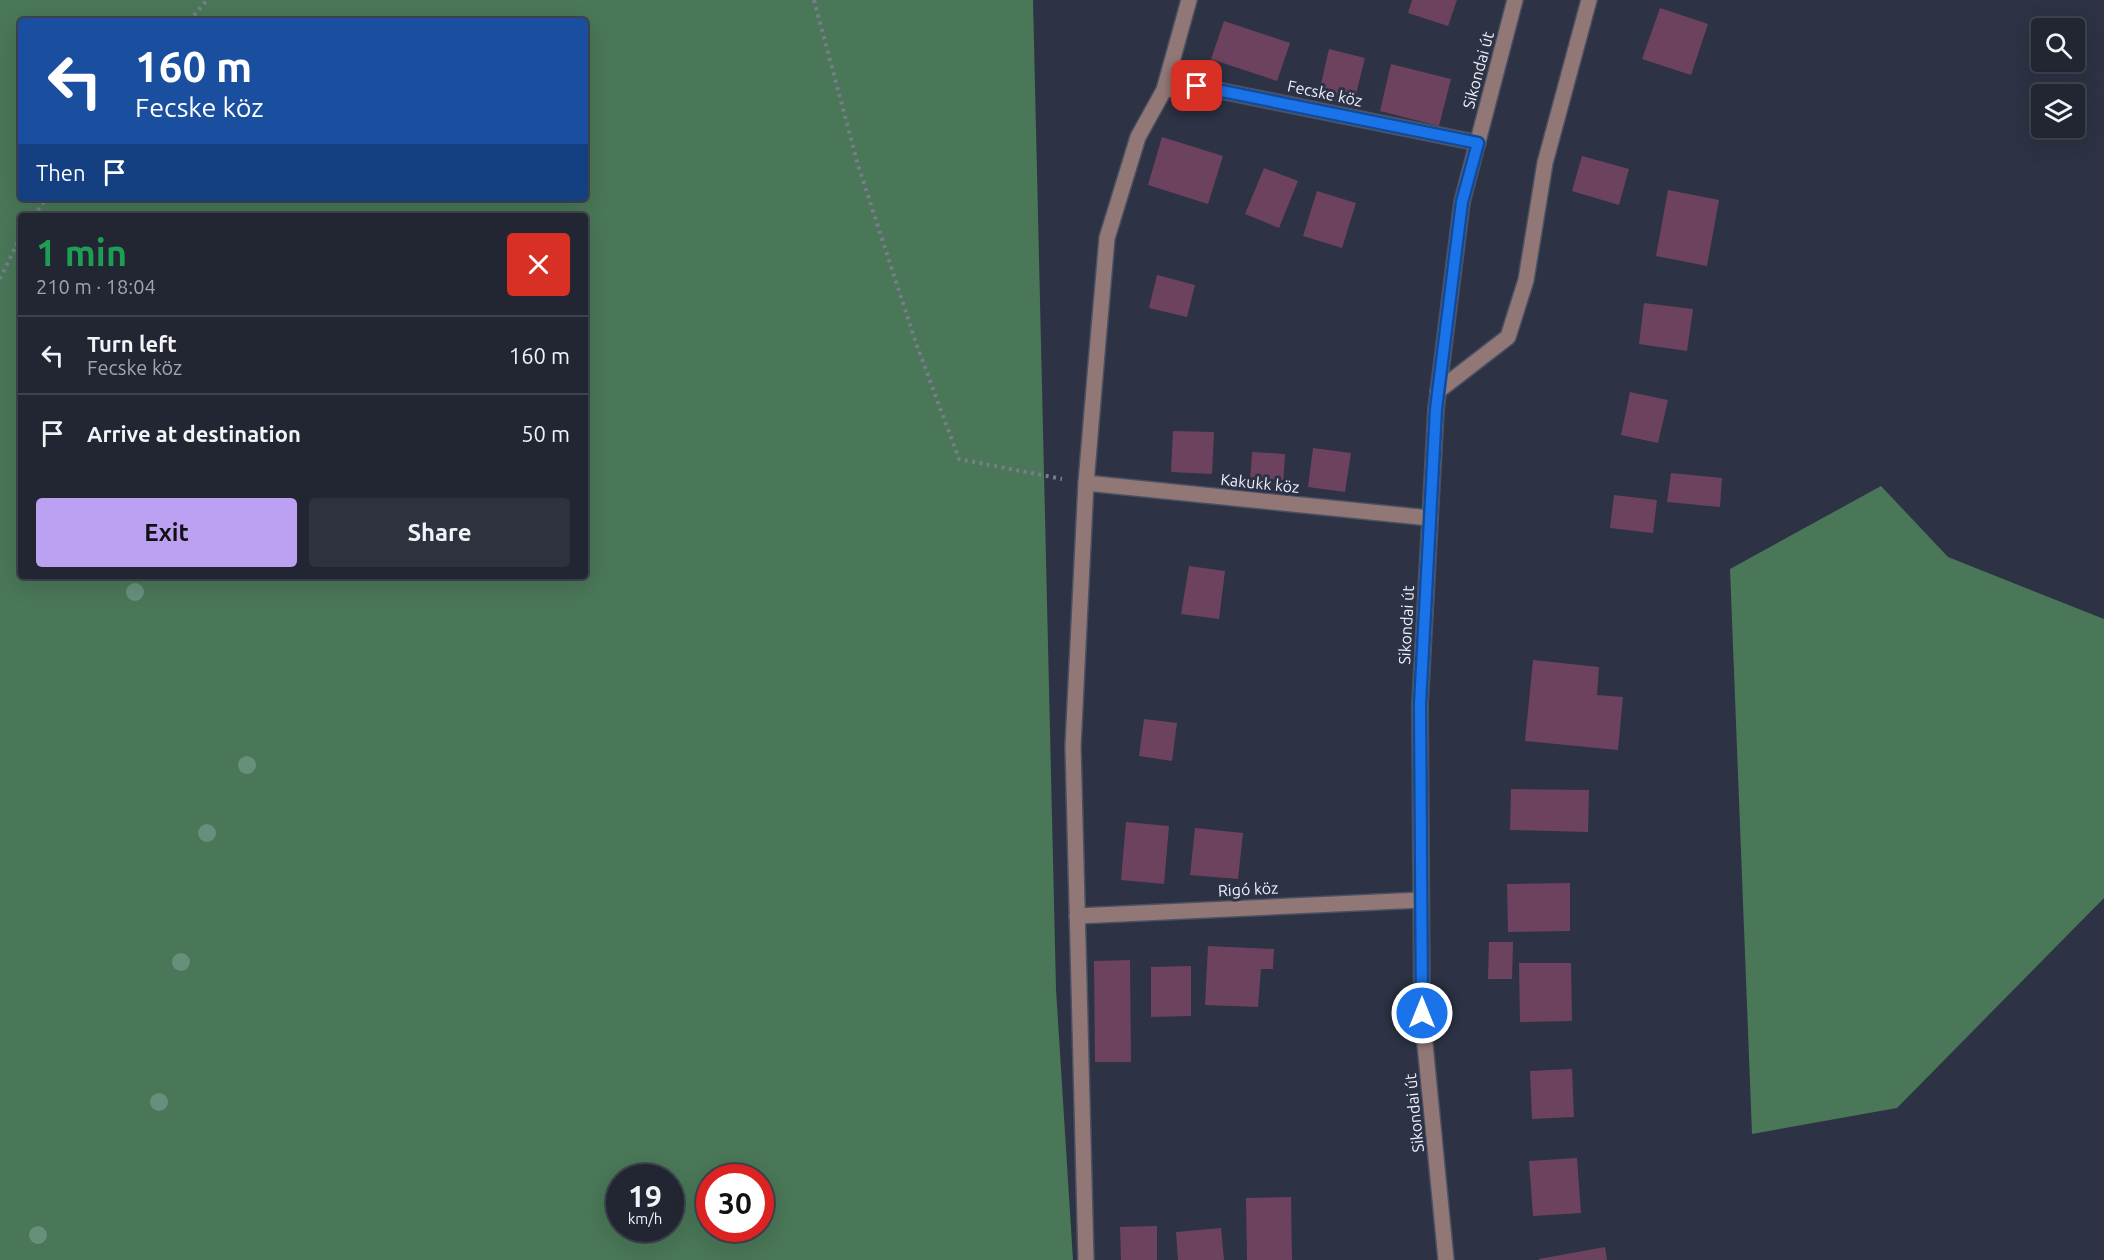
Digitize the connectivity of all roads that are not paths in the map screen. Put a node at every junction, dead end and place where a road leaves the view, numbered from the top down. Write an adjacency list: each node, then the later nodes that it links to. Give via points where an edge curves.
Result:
1 (1189, 0): 4 (street)
2 (1515, 0): 5 (street, Sikondai út)
3 (1589, 0): 6 (street, via 1545,162 1526,280 1508,337)
4 (1164, 90): 5 (street, Fecske köz, via 1197,86); 7 (street, via 1138,137 1107,238)
5 (1478, 143): 6 (street, Sikondai út, via 1462,202)
6 (1438, 391): 8 (street, Sikondai út)
7 (1086, 483): 8 (street, Kakukk köz); 10 (street, via 1072,746)
8 (1430, 518): 9 (street, Sikondai út, via 1420,704)
9 (1421, 900): 10 (street, Rigó köz); 12 (street, Sikondai út, via 1422,1013)
10 (1077, 916): 11 (street)
11 (1086, 1260)
12 (1446, 1260)

